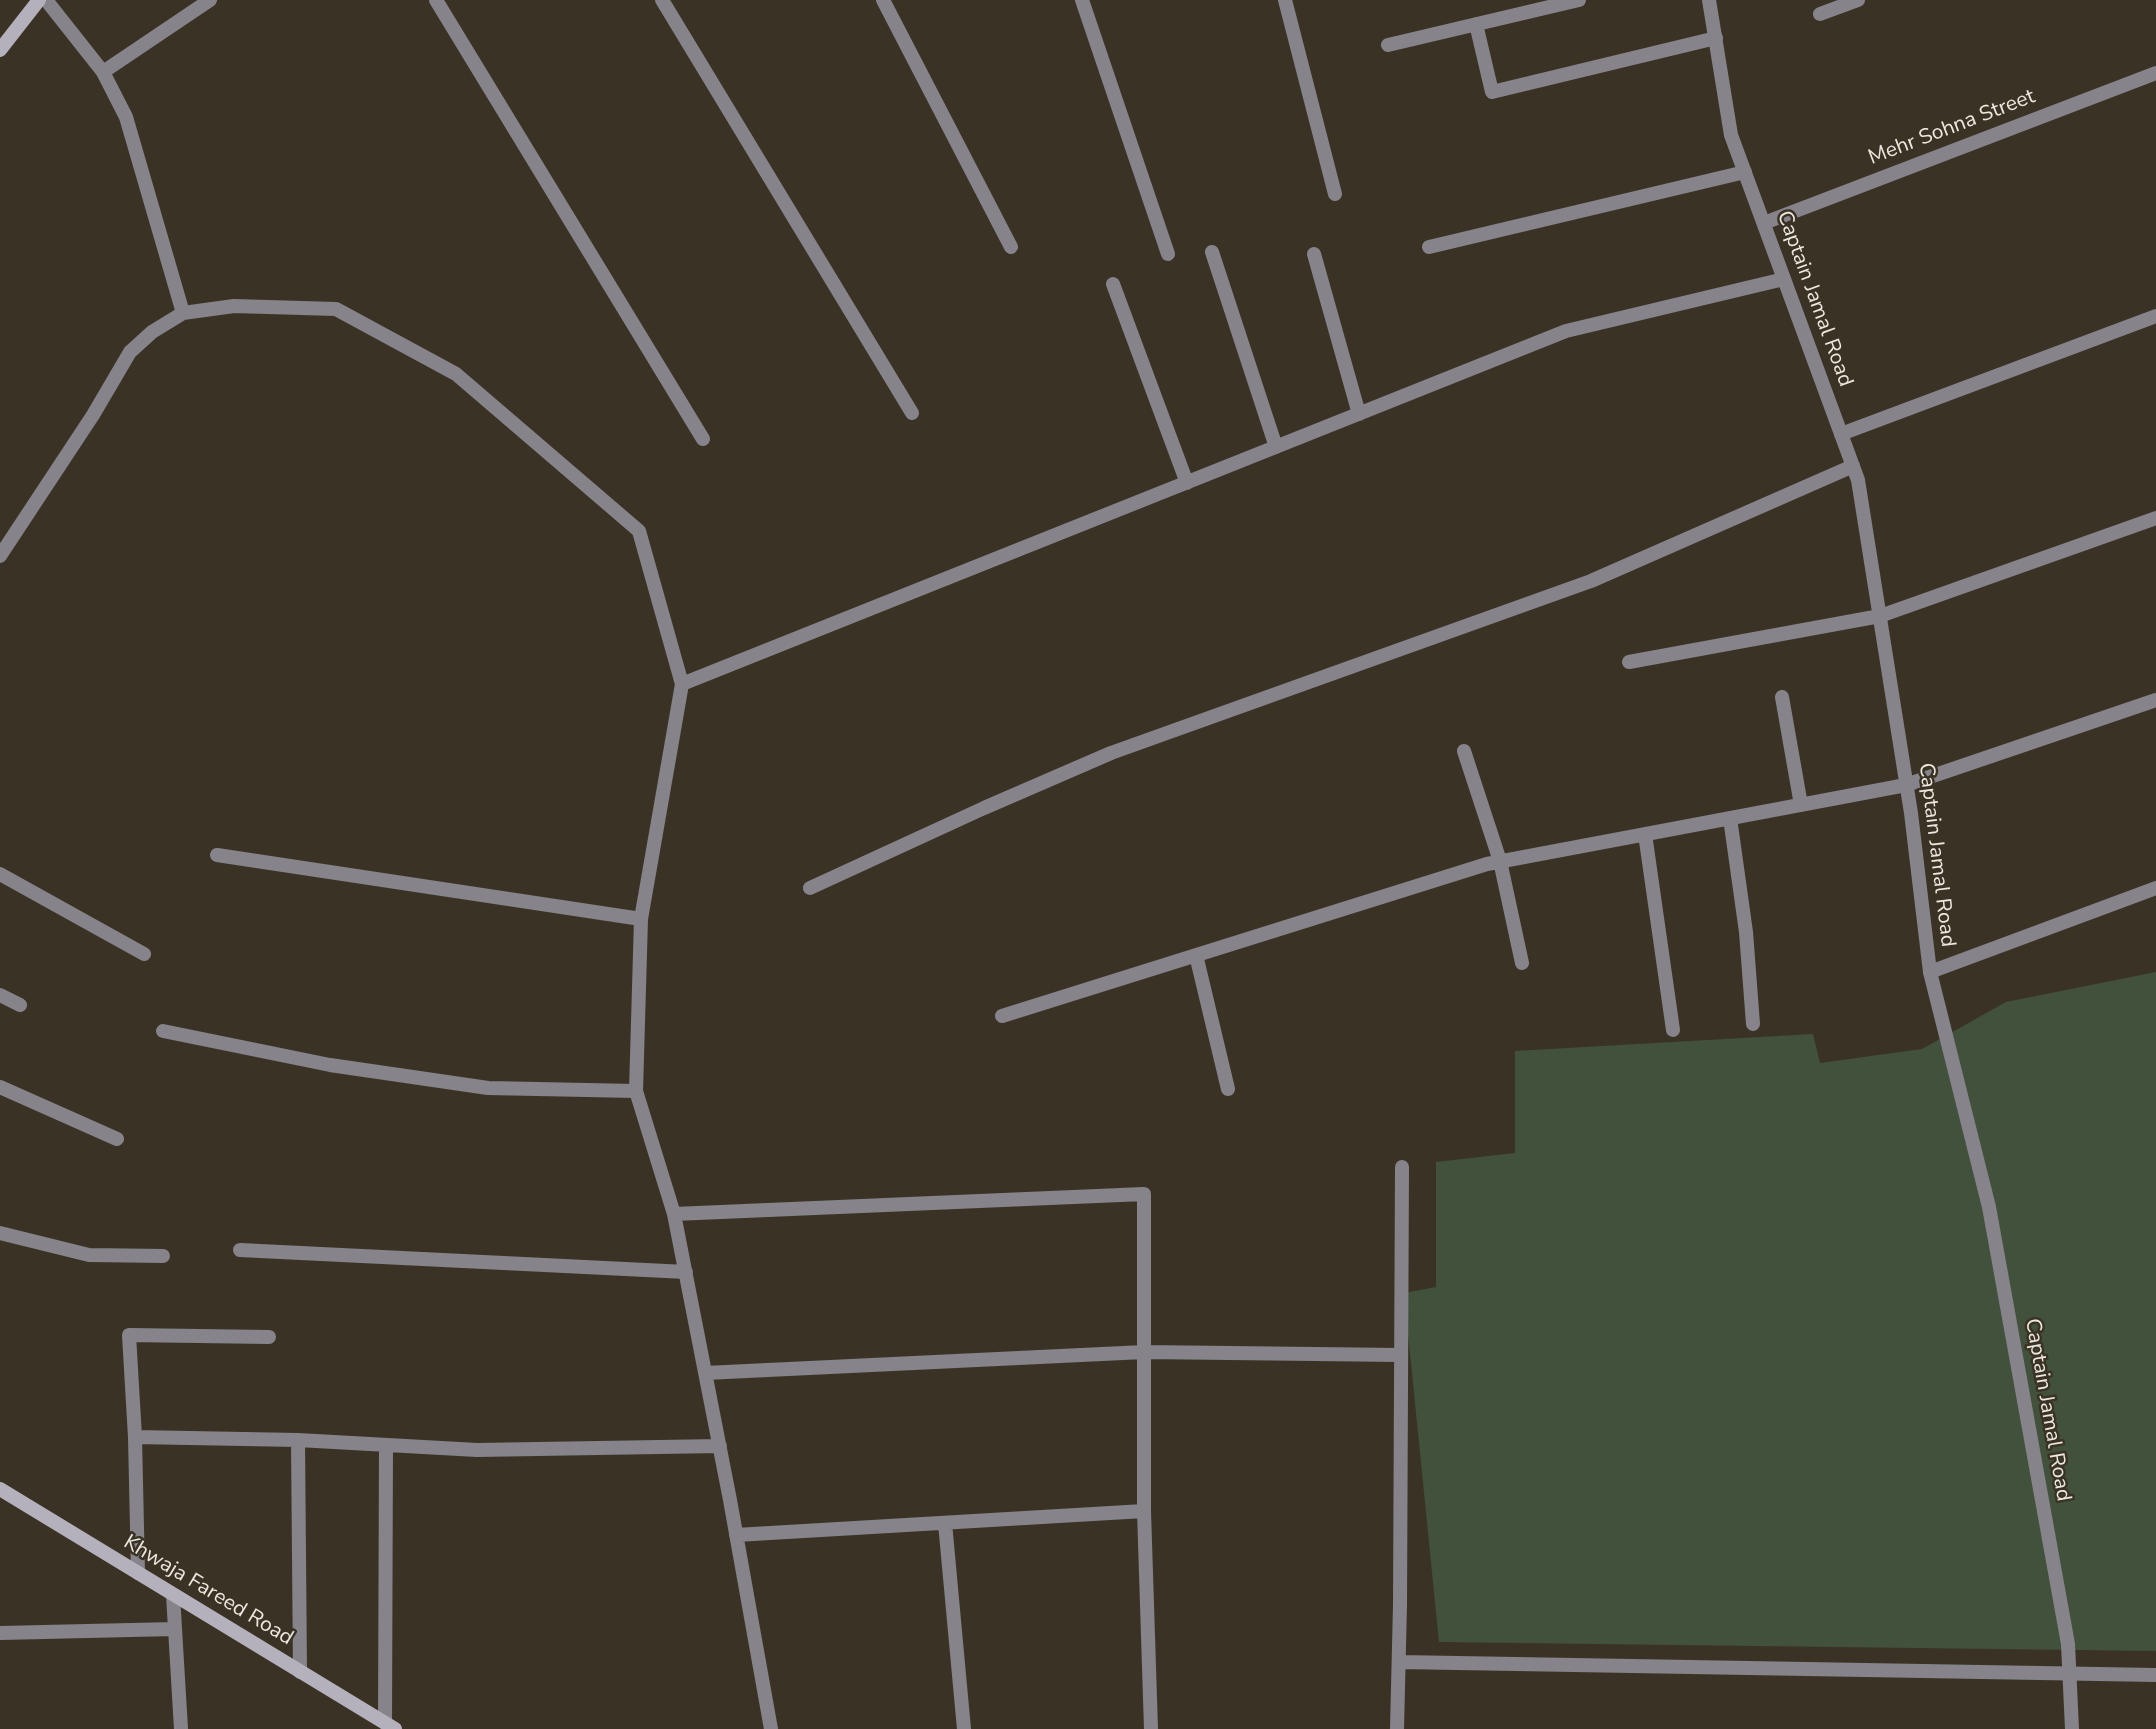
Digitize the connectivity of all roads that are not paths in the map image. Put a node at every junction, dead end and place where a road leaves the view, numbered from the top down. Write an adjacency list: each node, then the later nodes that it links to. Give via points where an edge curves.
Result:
1 (39, 0): 16 (main road)
2 (46, 0): 17 (street)
3 (211, 0): 17 (street)
4 (436, 0): 34 (street)
5 (662, 0): 31 (street)
6 (883, 0): 22 (street)
7 (1082, 0): 25 (street)
8 (1284, 0): 20 (street)
9 (1579, 0): 13 (street)
10 (1709, 0): 14 (street, Captain Jamal Road)
11 (1857, 0): 12 (street)
12 (1820, 14)
13 (1476, 24): 14 (street, via 1492,92); 15 (street)
14 (1716, 38): 19 (street, Captain Jamal Road, via 1731,135)
15 (1388, 46)
16 (0, 50)
17 (103, 72): 29 (street, via 126,117)
18 (2156, 73): 21 (street, Mehr Sohna Street)
19 (1745, 172): 21 (street, Captain Jamal Road); 23 (street)
20 (1335, 194)
21 (1763, 222): 27 (street, Captain Jamal Road)
22 (1011, 247)
23 (1429, 247)
24 (1212, 253): 35 (street)
25 (1168, 254)
26 (1314, 254): 32 (street)
27 (1784, 279): 32 (street, via 1566,331); 33 (street, Captain Jamal Road)
28 (1113, 284): 37 (street)
29 (183, 313): 39 (street, via 130,352); 42 (street, via 234,306 336,309 456,374 639,531)
30 (2156, 316): 33 (street)
31 (912, 413)
32 (1359, 414): 35 (street)
33 (1841, 434): 36 (street, Captain Jamal Road)
34 (703, 439)
35 (1276, 447): 37 (street)
36 (1853, 467): 40 (street, Captain Jamal Road); 53 (street, via 1591,581 1111,753)
37 (1187, 483): 42 (street)
38 (2156, 518): 40 (street)
39 (0, 556)
40 (1880, 616): 41 (street); 46 (street, Captain Jamal Road)
41 (1629, 662)
42 (682, 684): 55 (street)
43 (1782, 697): 47 (street)
44 (2156, 700): 46 (street)
45 (1464, 751): 51 (street)
46 (1906, 785): 47 (street); 59 (street, Captain Jamal Road)
47 (1801, 805): 48 (street)
48 (1730, 818): 49 (street); 63 (street)
49 (1645, 834): 51 (street); 64 (street)
50 (217, 855): 55 (street)
51 (1500, 861): 57 (street); 58 (street)
52 (0, 874): 56 (street)
53 (810, 888)
54 (2156, 888): 59 (street)
55 (641, 919): 68 (street)
56 (144, 954)
57 (1196, 955): 62 (street); 67 (street)
58 (1522, 963)
59 (1930, 972): 94 (street, Captain Jamal Road, via 1989,1207)
60 (0, 995): 61 (street)
61 (20, 1005)
62 (1002, 1016)
63 (1753, 1024)
64 (1673, 1030)
65 (163, 1031): 68 (street, via 330,1065 488,1088)
66 (0, 1087): 69 (street)
67 (1228, 1089)
68 (636, 1091): 71 (street)
69 (117, 1139)
70 (1402, 1167): 78 (street)
71 (674, 1214): 75 (street); 77 (street, via 1144,1194)
72 (0, 1233): 74 (street, via 89,1255)
73 (240, 1250): 75 (street)
74 (163, 1256)
75 (686, 1272): 79 (street)
76 (269, 1337): 80 (street, via 129,1335)
77 (1144, 1352): 78 (street); 79 (street); 85 (street)
78 (1400, 1355): 92 (street)
79 (705, 1373): 83 (street)
80 (135, 1437): 81 (street); 88 (street)
81 (298, 1440): 82 (street); 93 (street)
82 (386, 1445): 83 (street, via 477,1450); 96 (street)
83 (720, 1446): 87 (street)
84 (0, 1489): 88 (main road, Khwaja Fareed Road)
85 (1144, 1511): 86 (street); 100 (street)
86 (945, 1523): 87 (street); 99 (street)
87 (736, 1535): 98 (street)
88 (138, 1573): 89 (main road, Khwaja Fareed Road)
89 (173, 1595): 90 (street); 93 (main road, Khwaja Fareed Road)
90 (175, 1629): 91 (street); 97 (street)
91 (0, 1633)
92 (1399, 1662): 94 (street); 101 (street)
93 (300, 1672): 96 (main road, Khwaja Fareed Road)
94 (2070, 1675): 95 (street); 102 (street, Captain Jamal Road)
95 (2156, 1675)
96 (390, 1726)
97 (181, 1729)
98 (771, 1729)
99 (964, 1729)
100 (1151, 1729)
101 (1397, 1729)
102 (2072, 1729)

